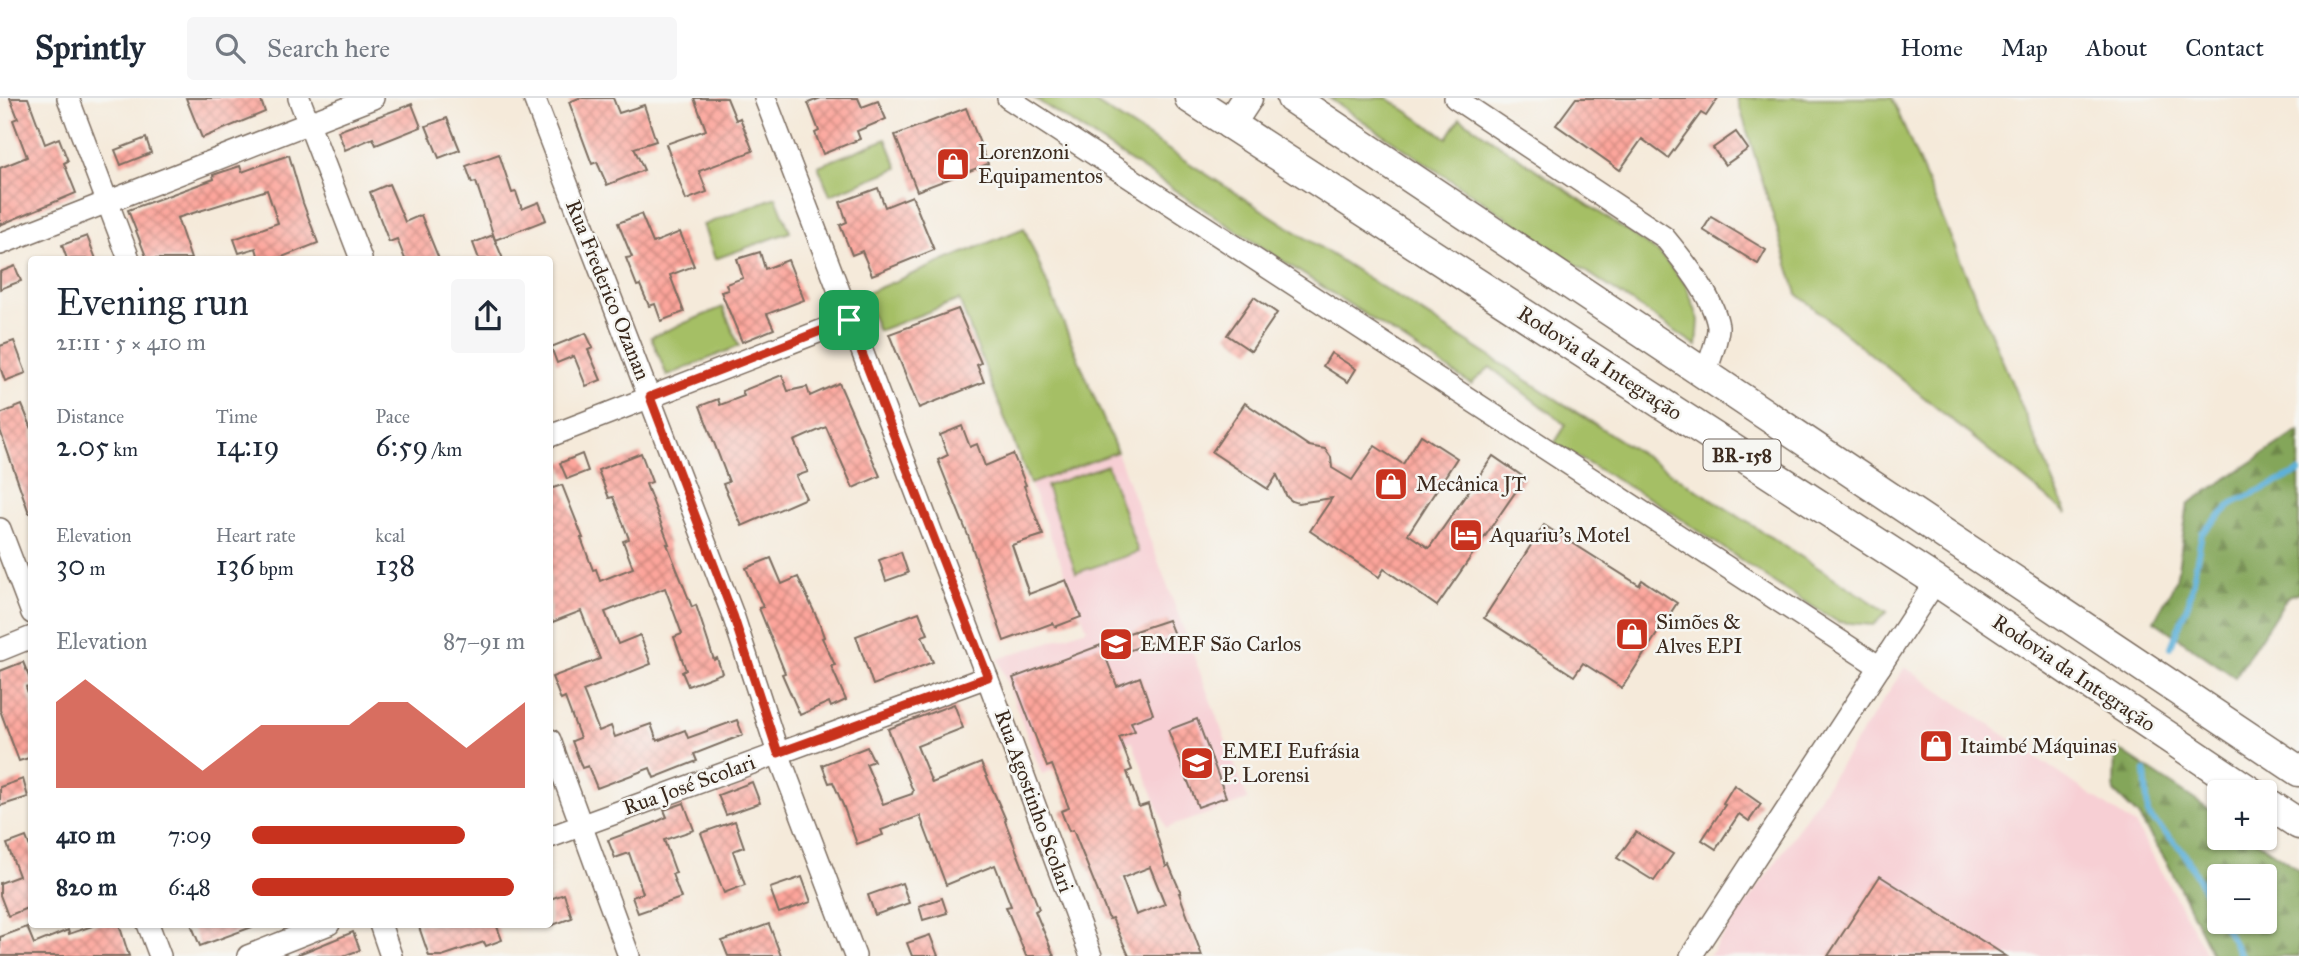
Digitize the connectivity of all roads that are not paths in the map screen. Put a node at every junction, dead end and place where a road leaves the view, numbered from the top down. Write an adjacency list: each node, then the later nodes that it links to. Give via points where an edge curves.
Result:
1 (68, 98): 13 (street)
2 (299, 98): 11 (street)
3 (373, 98): 11 (street)
4 (534, 98): 19 (street, Rua Frederico Ozanan)
5 (765, 98): 17 (street, Rua Agostinho Scolari)
6 (1008, 98): 27 (street)
7 (1190, 98): 12 (highway, Rodovia da Integração / BR-158)
8 (1247, 98): 12 (highway)
9 (1292, 98): 18 (highway, Rodovia da Integração / BR-158)
10 (1455, 98): 18 (street, via 1664,237 1705,293 1718,328)
11 (308, 123): 13 (street); 16 (street)
12 (1230, 124): 23 (highway, Rodovia da Integração / BR-158)
13 (107, 202): 14 (street); 15 (street)
14 (0, 244)
15 (129, 256)
16 (360, 256)
17 (849, 320): 19 (street); 28 (street, Rua Agostinho Scolari)
18 (1705, 374): 22 (highway, Rodovia da Integração / BR-158)
19 (650, 397): 20 (street); 30 (street, Rua Frederico Ozanan, via 733,615)
20 (553, 435)
21 (0, 529): 24 (street)
22 (1959, 545): 23 (highway); 31 (highway, Rodovia da Integração / BR-158)
23 (1936, 580): 27 (street); 32 (highway, Rodovia da Integração / BR-158)
24 (28, 602)
25 (28, 639): 26 (street)
26 (0, 650)
27 (1880, 667): 46 (street)
28 (988, 677): 30 (street, Rua José Scolari); 45 (street, Rua Agostinho Scolari)
29 (553, 748): 34 (street)
30 (778, 753): 34 (street, Rua José Scolari); 44 (street, Rua Frederico Ozanan)
31 (2299, 771)
32 (2233, 780)
33 (2277, 810): 35 (highway)
34 (582, 824): 36 (street, Rua José Scolari); 43 (street)
35 (2299, 824)
36 (553, 836)
37 (150, 928): 40 (street)
38 (319, 928): 41 (street)
39 (381, 928): 42 (street)
40 (160, 956)
41 (248, 956)
42 (391, 956)
43 (629, 956)
44 (855, 956)
45 (1091, 956)
46 (1691, 956)

